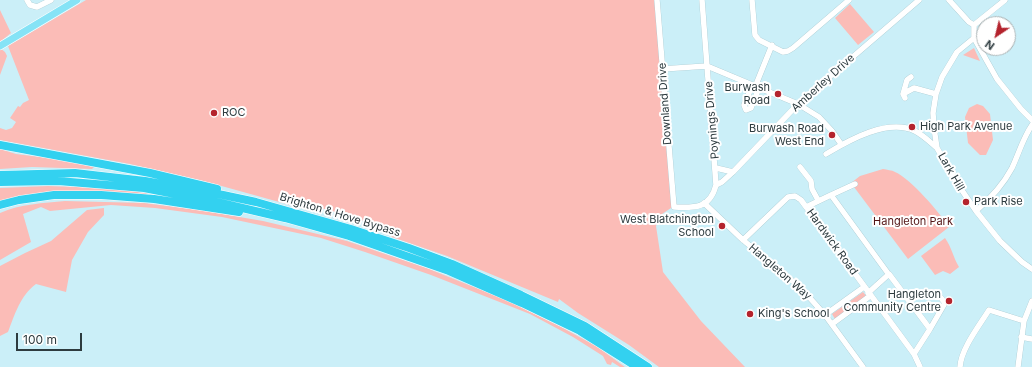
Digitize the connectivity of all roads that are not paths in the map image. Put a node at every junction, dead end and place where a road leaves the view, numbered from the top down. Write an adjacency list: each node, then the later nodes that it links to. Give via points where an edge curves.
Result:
1 (27, 0): 2 (street, via 32,6 39,7)
2 (51, 0)
3 (77, 0): 14 (main road)
4 (657, 0): 16 (street, Downland Drive)
5 (702, 0): 15 (street, Poynings Drive)
6 (752, 0): 13 (street, via 755,35 759,40)
7 (849, 0): 13 (street, via 788,51 783,52)
8 (919, 0): 20 (street, Amberley Drive)
9 (949, 0): 11 (street)
10 (1005, 0): 11 (street)
11 (974, 25): 12 (street)
12 (974, 38): 19 (street, Lark Hill, via 957,52 942,77); 21 (street, via 997,79)
13 (772, 45): 17 (street)
14 (0, 46)
15 (707, 66): 16 (street); 17 (street); 30 (street, Poynings Drive)
16 (662, 69): 39 (street, Downland Drive, via 674,207 695,208)
17 (755, 87): 20 (street)
18 (914, 88): 18 (street, via 909,78 904,96); 19 (street)
19 (936, 94): 23 (street, Lark Hill)
20 (798, 104): 25 (street, via 819,117); 31 (street, Amberley Drive)
21 (1032, 120)
22 (1032, 125): 42 (street, via 1025,134 1012,168 1001,186)
23 (934, 128): 24 (street); 27 (street, Lark Hill)
24 (922, 135): 25 (street, via 904,127 892,127 872,131); 27 (street)
25 (841, 144): 28 (street)
26 (0, 145): 38 (highway, via 179,179 224,190)
27 (937, 148): 42 (street, Lark Hill)
28 (826, 154)
29 (800, 167): 37 (street, via 811,181)
30 (716, 168): 31 (street); 35 (street, Poynings Drive)
31 (733, 172): 35 (street, Amberley Drive)
32 (0, 175): 38 (highway, Brighton & Hove Bypass, via 83,174 145,181)
33 (0, 182): 43 (highway, Brighton & Hove Bypass, via 58,181 144,188)
34 (855, 184): 36 (street)
35 (716, 185): 39 (street, via 714,193)
36 (831, 195): 37 (street); 46 (street)
37 (818, 200): 41 (street)
38 (256, 202): 59 (highway, Brighton & Hove Bypass, via 351,228 452,264 585,326)
39 (704, 203): 44 (street, Hangleton Way)
40 (0, 205): 43 (highway, via 54,195 128,196)
41 (806, 207): 44 (street, Hardwick Road, via 795,196 788,197); 47 (street, Hardwick Road)
42 (976, 211): 45 (street, Lark Hill, via 1000,241)
43 (285, 218): 58 (highway, Brighton & Hove Bypass, via 361,240 449,271 580,331)
44 (743, 240): 51 (street, Hangleton Way, via 801,288)
45 (1032, 269)
46 (887, 272)
47 (864, 287): 48 (street, Hardwick Road); 51 (street)
48 (869, 294): 53 (street); 54 (street, via 889,274); 57 (street, Hardwick Road)
49 (941, 298): 54 (street, via 945,303)
50 (1032, 301): 52 (street)
51 (825, 316): 53 (street, Hangleton Way)
52 (1024, 321): 55 (street); 62 (street, via 989,310 969,342 960,360)
53 (832, 324): 60 (street, Hangleton Way)
54 (930, 329): 57 (street)
55 (1021, 337): 56 (street); 63 (street)
56 (1032, 339)
57 (914, 354): 61 (street, Hardwick Road)
58 (637, 367)
59 (648, 367)
60 (863, 367)
61 (920, 367)
62 (960, 367)
63 (1018, 367)

